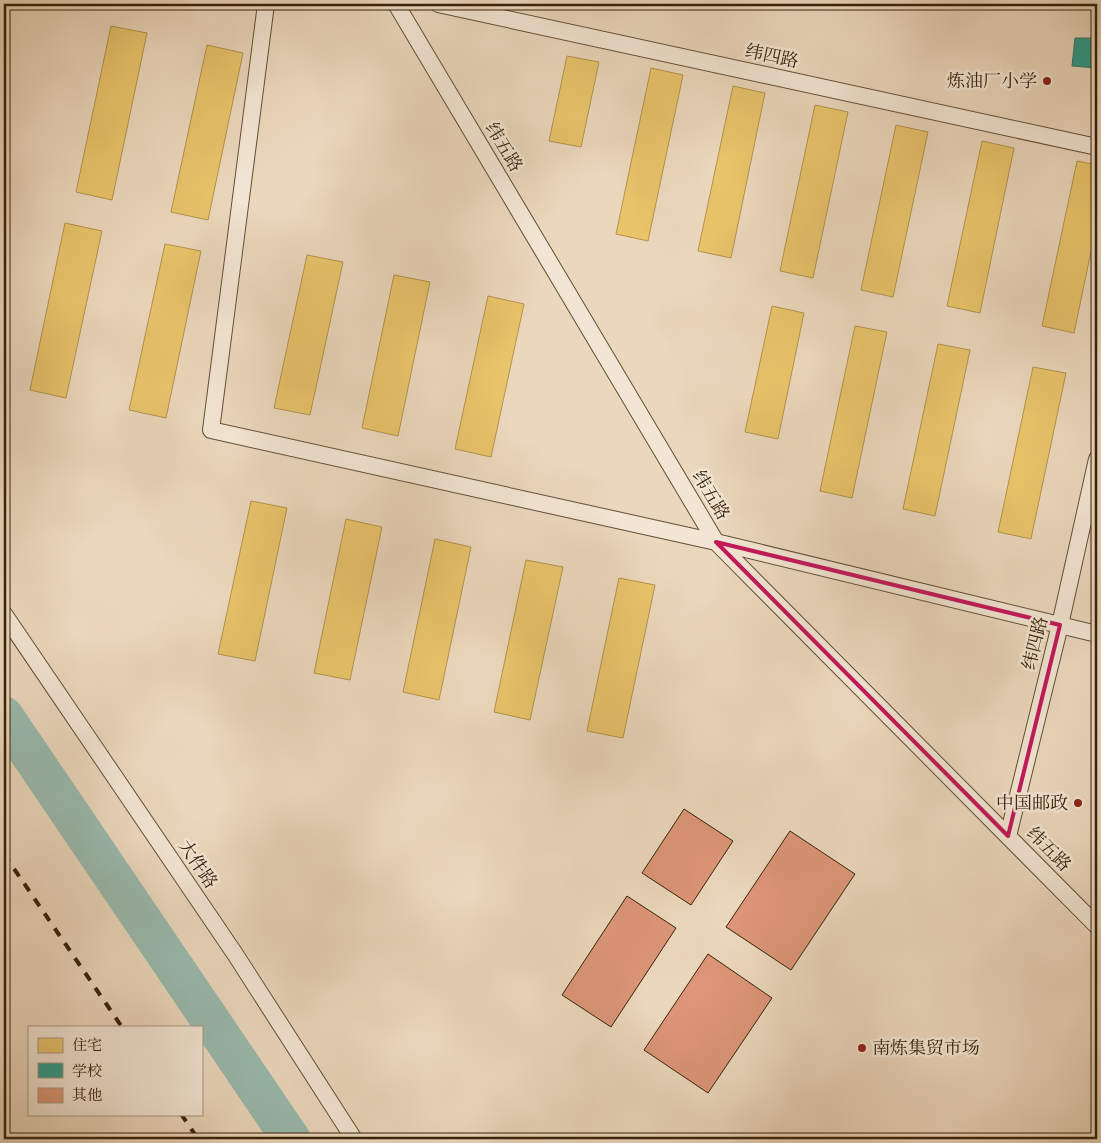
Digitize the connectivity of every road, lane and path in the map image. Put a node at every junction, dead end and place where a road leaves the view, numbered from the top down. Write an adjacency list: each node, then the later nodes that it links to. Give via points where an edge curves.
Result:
1 (266, 4): 6 (street, via 211,430)
2 (396, 4): 6 (street, 纬五路)
3 (438, 4): 4 (street, 纬四路)
4 (1097, 147)
5 (1097, 458): 8 (street, 纬四路)
6 (716, 542): 8 (street); 10 (street, 纬五路)
7 (4, 614): 12 (street, 大件路, via 235,954)
8 (1060, 625): 9 (street); 10 (street, 纬四路)
9 (1097, 634)
10 (1008, 836): 11 (street, 纬五路)
11 (1097, 926)
12 (354, 1139)

